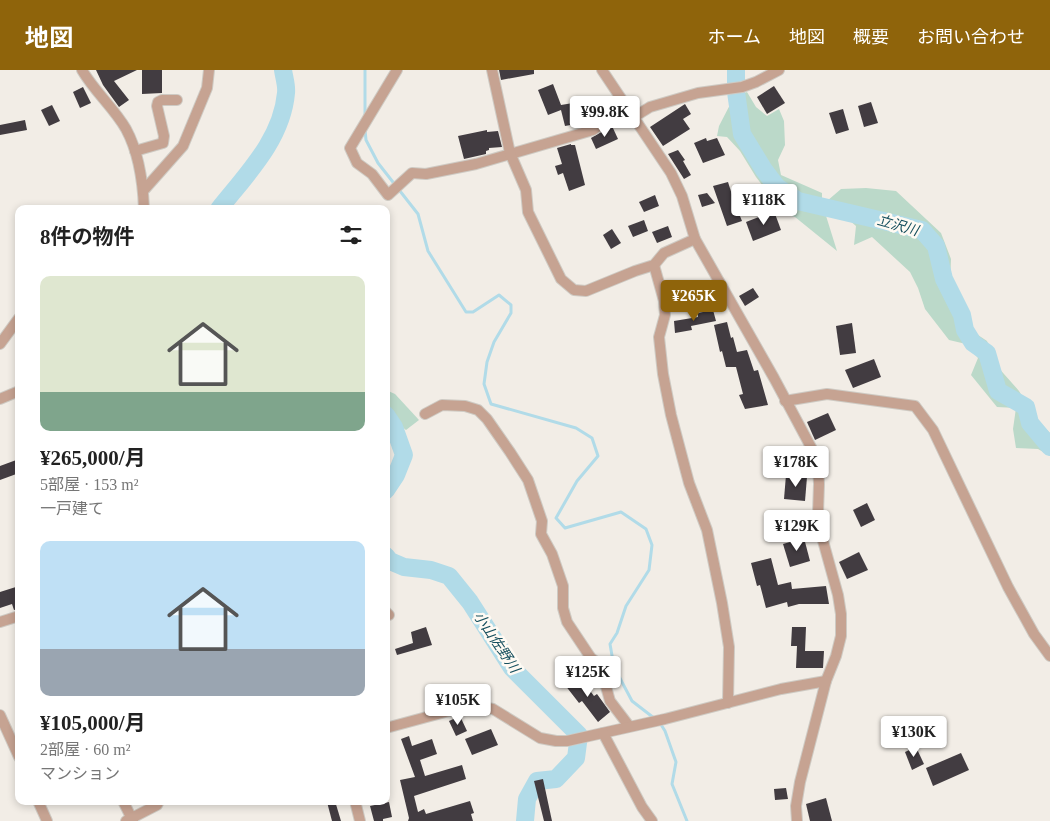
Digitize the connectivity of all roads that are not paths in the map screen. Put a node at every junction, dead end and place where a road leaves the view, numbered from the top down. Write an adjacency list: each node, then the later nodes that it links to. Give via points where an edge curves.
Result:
1 (82, 70): 10 (street, via 126,130)
2 (209, 70): 12 (street, via 207,88 183,146)
3 (397, 70): 11 (street, via 350,148 357,163 372,174 388,195 412,173 426,174 476,164)
4 (492, 70): 11 (street)
5 (602, 70): 8 (street)
6 (779, 70): 9 (street, via 742,87 698,93 650,107)
7 (177, 100): 10 (street, via 162,100 156,106 163,143)
8 (626, 105): 9 (street); 11 (street, via 593,130)
9 (634, 117): 14 (street, via 671,173 682,196)
10 (135, 151): 12 (street)
11 (510, 153): 15 (street, via 526,190 528,212 561,279 574,290 586,291)
12 (144, 190): 13 (street)
13 (144, 205)
14 (694, 239): 15 (street, via 664,253); 20 (street)
15 (654, 265): 26 (street, via 664,301 665,315 659,337 671,415 689,483 707,530 722,603 729,647)
16 (15, 323): 17 (street)
17 (0, 344)
18 (15, 393): 19 (street)
19 (0, 399)
20 (785, 401): 24 (street, via 827,394 915,406 933,430 1008,587); 25 (street, via 812,449 818,467 820,530 839,604 840,636)
21 (424, 414): 28 (street, via 442,405 478,410 510,452 528,480 542,521 541,534 563,586 567,622 591,658 600,665 610,701)
22 (15, 617): 23 (street)
23 (0, 622)
24 (1050, 656)
25 (826, 681): 26 (street); 40 (street, via 800,782)
26 (728, 703): 28 (street)
27 (0, 715): 31 (street)
28 (629, 726): 30 (street)
29 (390, 727): 30 (street, via 472,705 493,709 540,738 556,742)
30 (598, 735): 39 (street)
31 (15, 748)
32 (40, 805): 37 (street)
33 (124, 805): 36 (street)
34 (157, 805): 36 (street)
35 (356, 805): 38 (street)
36 (130, 820)
37 (47, 821)
38 (360, 821)
39 (652, 821)
40 (797, 821)

